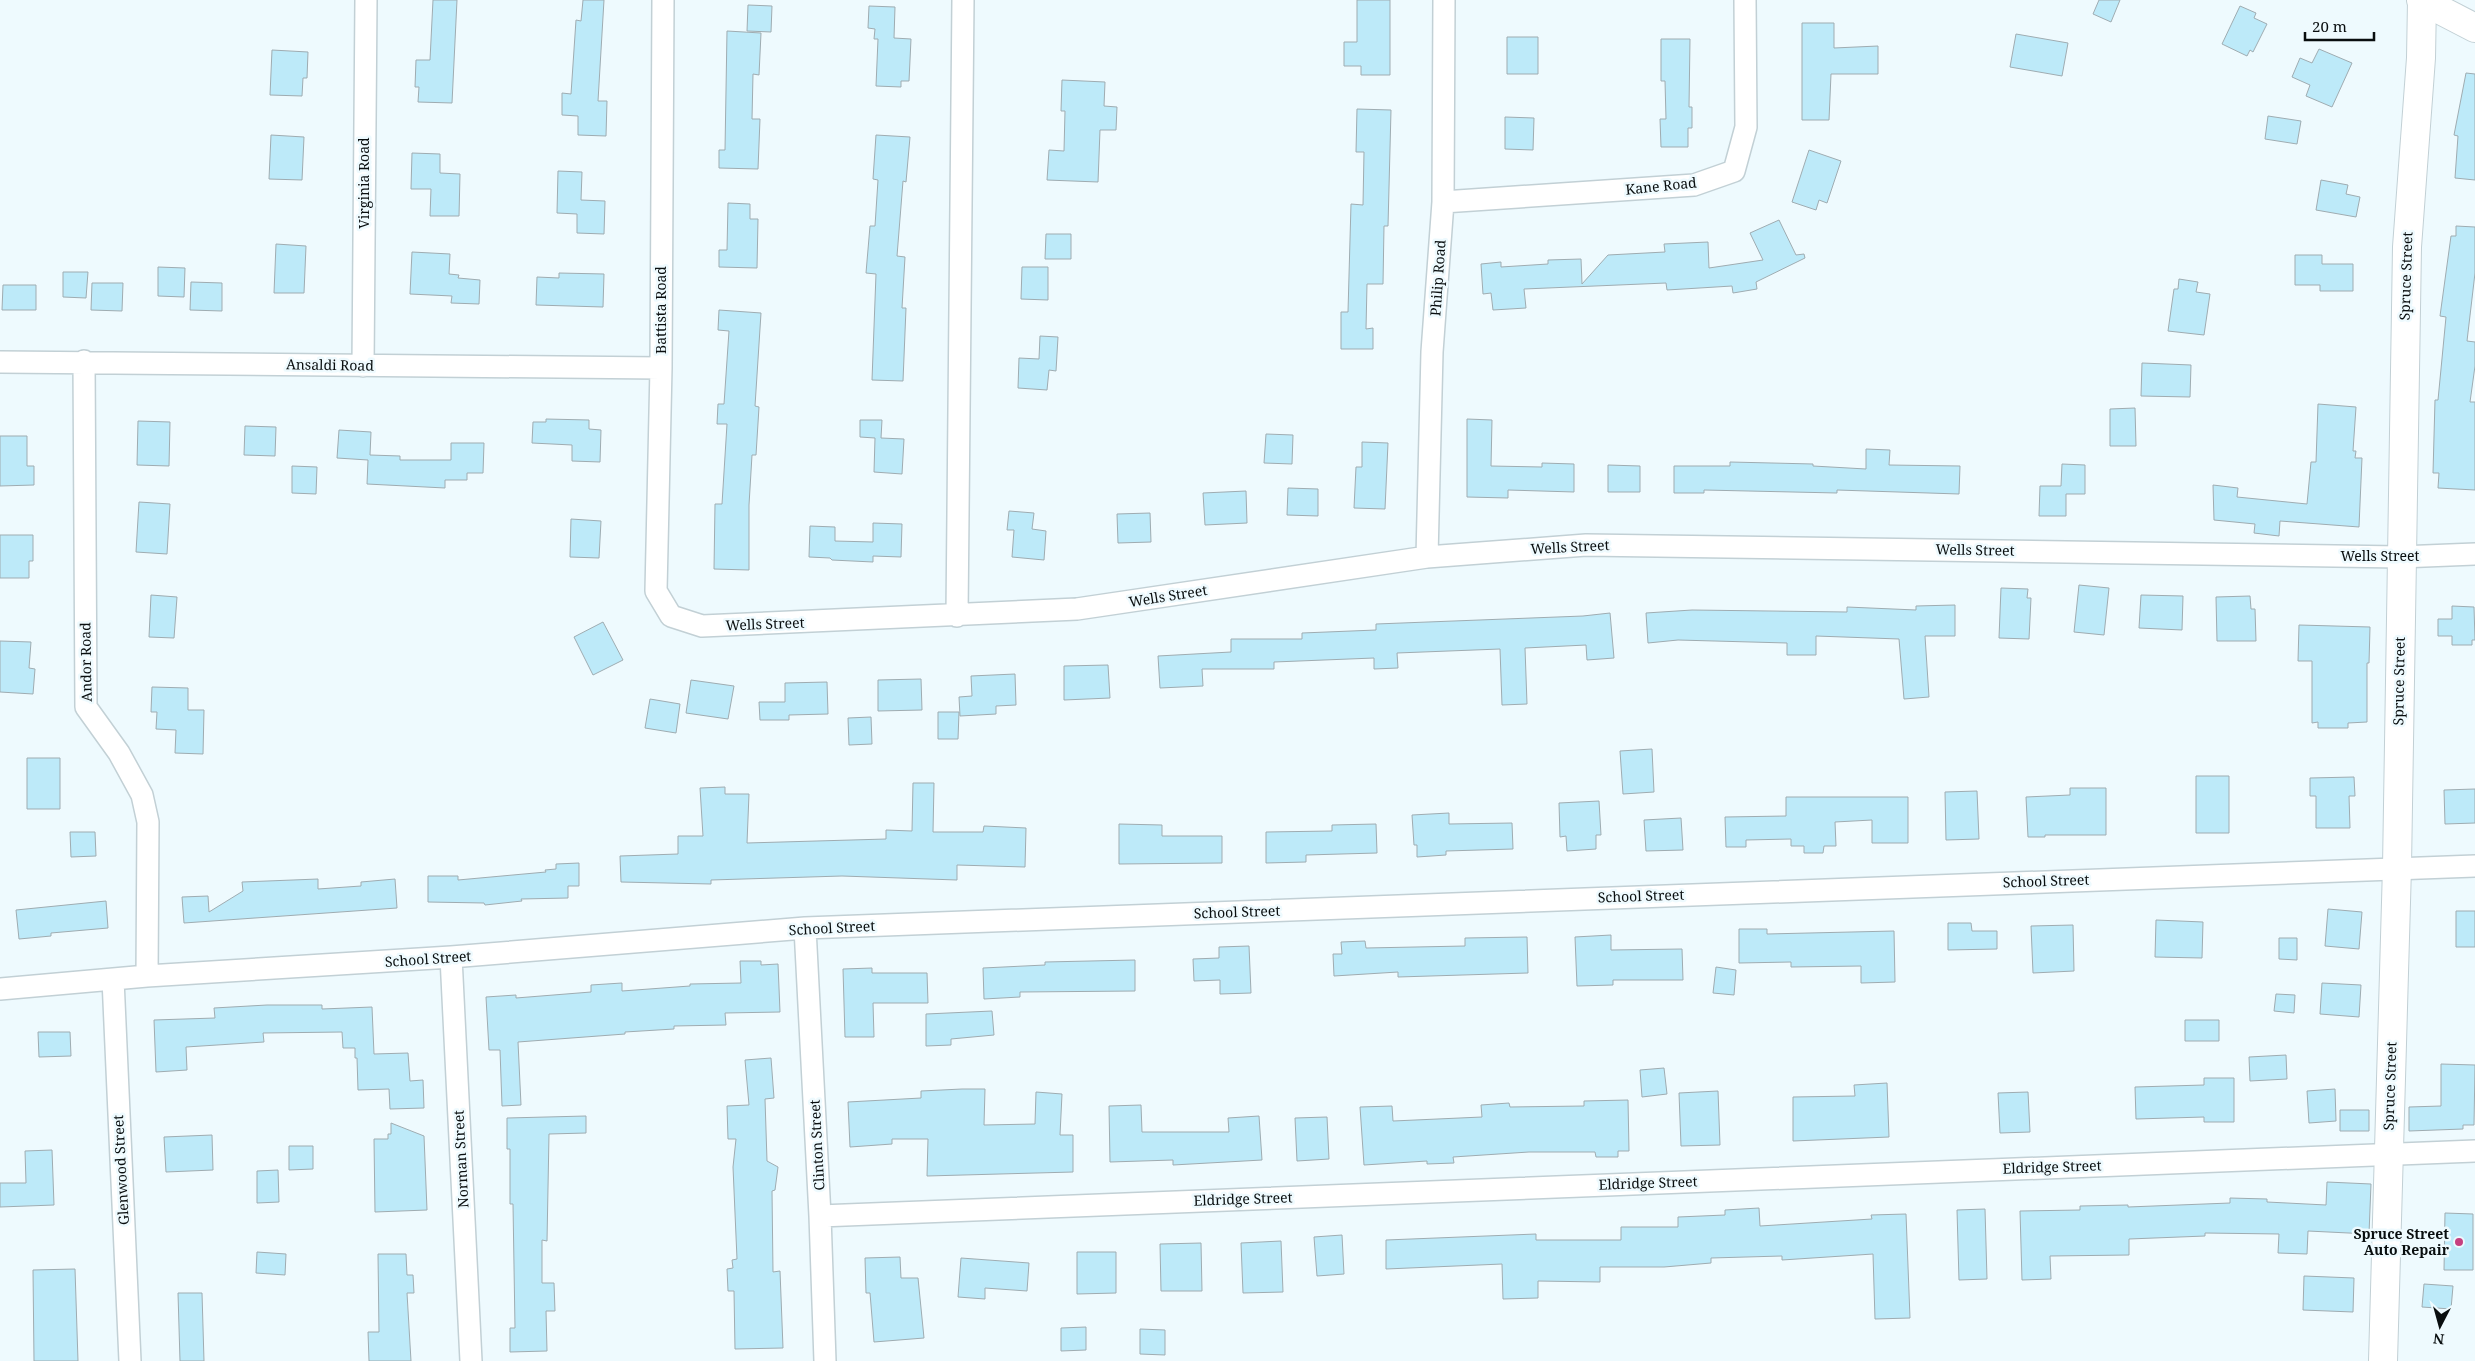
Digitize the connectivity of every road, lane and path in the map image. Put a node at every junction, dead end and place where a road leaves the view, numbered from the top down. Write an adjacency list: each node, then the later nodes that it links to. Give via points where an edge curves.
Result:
1 (366, 0): 11 (street, Virginia Road)
2 (663, 0): 12 (street, Battista Road)
3 (963, 0): 17 (street)
4 (1444, 0): 8 (street, Philip Road)
5 (1745, 0): 8 (street, Kane Road, via 1746,127 1734,171 1694,185)
6 (2422, 0): 7 (street); 15 (street, Spruce Street, via 2421,58 2406,247)
7 (2475, 28)
8 (1444, 202): 14 (street, Philip Road, via 1432,352)
9 (84, 361): 10 (street, Ansaldi Road); 11 (street, Ansaldi Road); 22 (street, Andor Road, via 86,708 119,753 142,795 148,822)
10 (0, 362)
11 (363, 366): 12 (street, Ansaldi Road)
12 (661, 368): 16 (street, Battista Road, via 656,591)
13 (2475, 554): 15 (street, Wells Street)
14 (1427, 556): 15 (street, Wells Street, via 1586,545); 17 (street, Wells Street, via 1077,610)
15 (2400, 557): 19 (street, Spruce Street)
16 (671, 616): 17 (street, Wells Street, via 702,626)
17 (957, 616)
18 (2475, 866): 19 (street, School Street)
19 (2397, 867): 20 (street, School Street); 26 (street, Spruce Street)
20 (805, 928): 21 (street, School Street); 27 (street, Clinton Street)
21 (451, 958): 22 (street, School Street); 29 (street, Norman Street)
22 (147, 976): 23 (street, School Street)
23 (113, 979): 24 (street, School Street); 28 (street, Glenwood Street)
24 (0, 989)
25 (2475, 1151): 26 (street, Eldridge Street)
26 (2388, 1154): 27 (street, Eldridge Street); 31 (street, Spruce Street)
27 (820, 1216): 30 (street, Clinton Street)
28 (130, 1361)
29 (471, 1361)
30 (825, 1361)
31 (2383, 1361)

